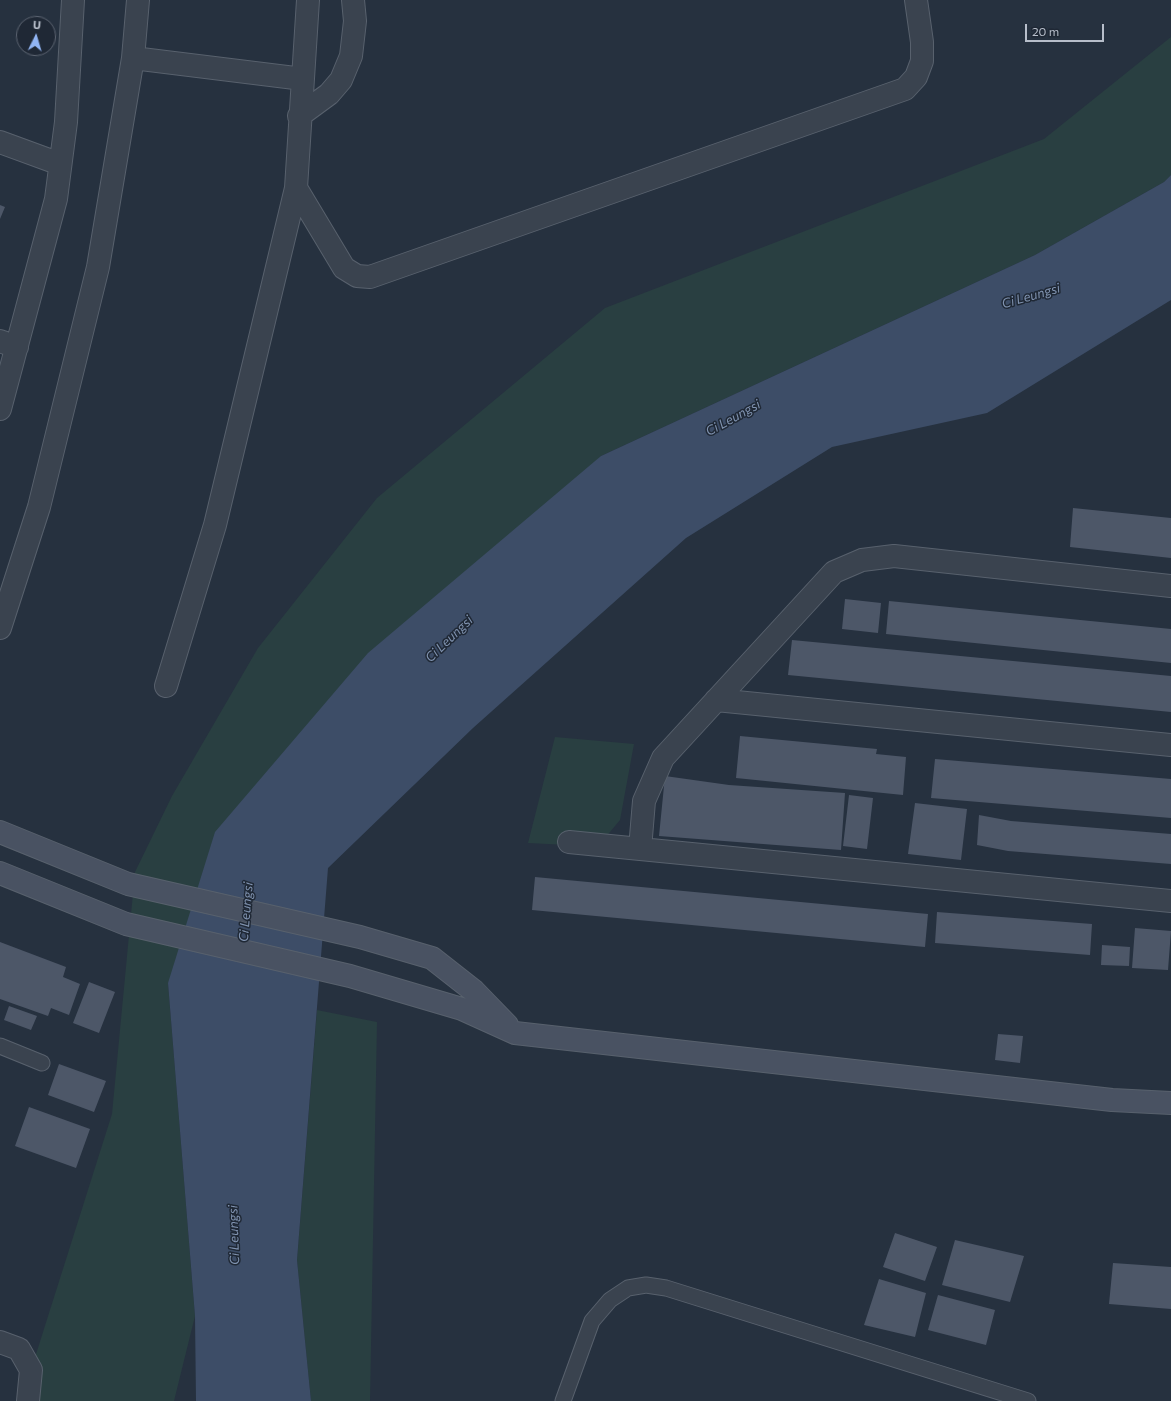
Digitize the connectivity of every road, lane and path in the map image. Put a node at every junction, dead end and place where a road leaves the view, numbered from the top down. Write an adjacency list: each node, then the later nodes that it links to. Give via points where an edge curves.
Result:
1 (73, 0): 10 (street, via 66,122)
2 (138, 0): 6 (street)
3 (308, 0): 7 (street)
4 (353, 0): 8 (street, via 355,21 351,56 341,80 329,94)
5 (916, 0): 11 (street, via 922,61 916,77 905,88 370,277 357,276 344,268)
6 (134, 58): 7 (street); 15 (street, via 98,268 39,508)
7 (303, 79): 8 (street)
8 (299, 116): 11 (street)
9 (0, 142): 10 (street)
10 (60, 164): 12 (street, via 56,199)
11 (296, 188): 16 (street, via 215,525)
12 (9, 344): 13 (street)
13 (0, 409)
14 (1171, 586): 17 (street, via 894,556 862,560 834,572)
15 (0, 628)
16 (166, 686)
17 (716, 700): 18 (street); 21 (street, via 663,758 644,801)
18 (1171, 745)
19 (0, 832): 24 (street, via 128,884 360,937 432,958 474,991)
20 (569, 842): 21 (street)
21 (640, 849): 23 (street)
22 (0, 873): 24 (street, via 126,924 350,976 462,1009)
23 (1171, 902)
24 (515, 1033): 27 (street, via 1112,1100)
25 (0, 1046): 26 (lane)
26 (42, 1063)
27 (1171, 1103)
28 (0, 1342): 29 (street, via 19,1349 31,1370)
29 (28, 1401)
30 (563, 1401): 31 (lane, via 592,1321 610,1300 628,1288 646,1285 674,1290)
31 (1028, 1401)

